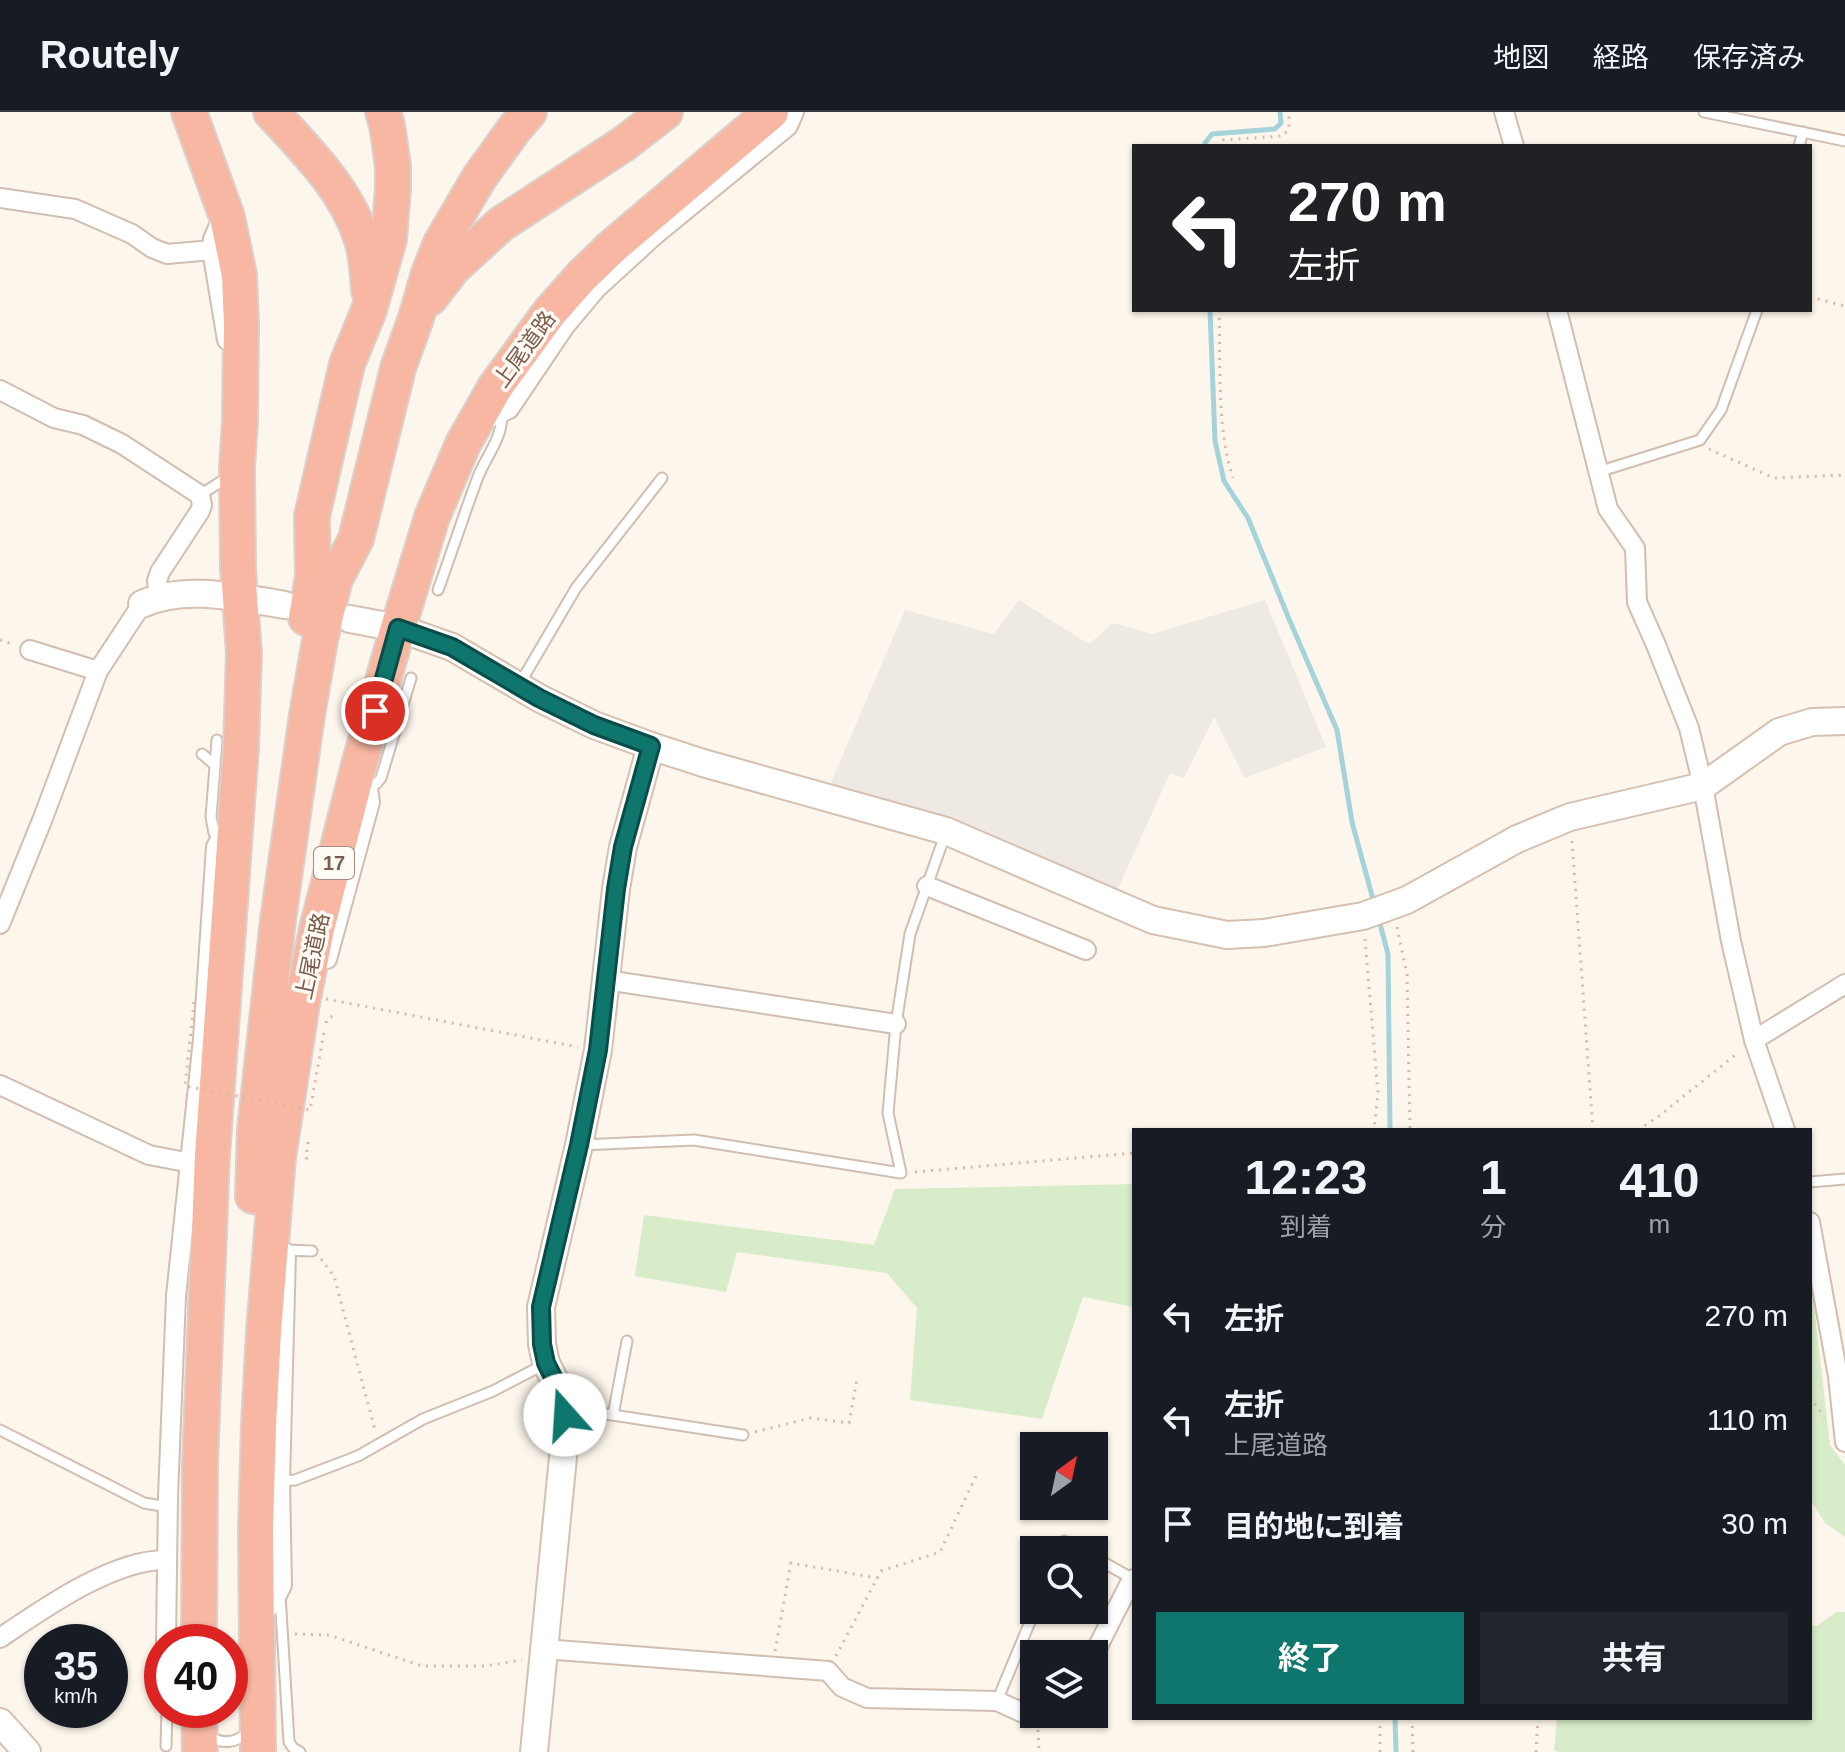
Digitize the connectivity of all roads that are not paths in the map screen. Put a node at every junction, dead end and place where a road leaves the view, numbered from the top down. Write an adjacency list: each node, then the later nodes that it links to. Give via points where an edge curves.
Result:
1 (189, 112): 15 (highway)
2 (271, 112): 17 (highway, via 335,187 357,226 365,253)
3 (383, 112): 17 (highway, via 393,188 389,239)
4 (529, 112): 20 (highway, via 479,178 441,243)
5 (665, 112): 20 (highway, via 501,224 453,268)
6 (771, 112): 23 (highway, 上尾道路 / 17, via 581,277 496,386)
7 (794, 112): 23 (street, via 788,126 597,288 509,409)
8 (1504, 112): 12 (street)
9 (1704, 112): 10 (lane)
10 (1803, 132): 11 (lane); 13 (lane)
11 (1845, 141)
12 (1513, 144)
13 (1800, 144)
14 (0, 198): 16 (street, via 75,209 167,254)
15 (225, 210): 16 (street); 21 (highway, via 239,275)
16 (212, 250): 21 (street, via 228,345)
17 (369, 310): 71 (highway, via 347,364 312,516 313,576 271,840)
18 (1558, 312): 25 (street)
19 (1756, 312): 25 (lane, via 1721,410 1700,440)
20 (416, 318): 74 (highway, via 398,368 356,539 335,579 320,640 278,920 255,1129 251,1356)
21 (240, 368): 24 (highway)
22 (0, 390): 27 (street, via 122,444)
23 (488, 418): 28 (lane, via 502,420 501,430); 33 (highway, 上尾道路 / 17, via 463,444 432,517)
24 (237, 471): 27 (lane); 29 (highway)
25 (1598, 472): 44 (street, via 1608,509 1635,548 1637,602 1689,728)
26 (662, 478): 37 (lane, via 576,588)
27 (200, 495): 30 (street, via 200,511 160,572)
28 (438, 590)
29 (240, 598): 30 (street, via 189,594); 31 (street); 45 (highway, via 241,747)
30 (151, 600): 35 (street)
31 (285, 605)
32 (350, 619): 33 (street)
33 (398, 628): 37 (street, via 452,647); 43 (highway, 上尾道路 / 17)
34 (30, 650): 35 (street)
35 (98, 671): 48 (street)
36 (411, 678): 43 (lane, via 381,778 377,783)
37 (519, 685): 40 (street, via 594,725)
38 (1845, 721): 44 (street, via 1812,722 1779,732)
39 (217, 740): 42 (lane)
40 (651, 746): 46 (street); 50 (street, via 623,847)
41 (202, 754): 42 (lane)
42 (215, 765): 45 (lane, via 214,833)
43 (364, 777): 61 (street, via 370,802 317,997 299,1109); 74 (highway, 上尾道路 / 17, via 317,929 278,1158)
44 (1703, 786): 46 (street, via 1570,817 1517,839 1407,900 1363,916 1264,933 1227,935 1153,920); 53 (street)
45 (227, 829): 57 (street, via 216,847); 71 (highway)
46 (946, 831): 47 (lane)
47 (927, 886): 49 (street); 52 (lane, via 910,934)
48 (0, 924)
49 (1086, 950)
50 (606, 980): 52 (street); 56 (street)
51 (1845, 984): 53 (street)
52 (896, 1024): 56 (lane, via 888,1113 901,1173 694,1140)
53 (1754, 1040): 55 (street)
54 (0, 1085): 57 (street, via 149,1155)
55 (1784, 1128)
56 (579, 1145): 64 (street, via 541,1307)
57 (191, 1163): 73 (street, via 176,1296)
58 (1845, 1179): 59 (lane)
59 (1812, 1182)
60 (1812, 1232): 65 (street)
61 (286, 1250): 62 (lane); 72 (street)
62 (312, 1251)
63 (627, 1341): 67 (lane)
64 (546, 1363): 66 (street); 72 (lane, via 423,1419 358,1456)
65 (1841, 1376): 70 (street)
66 (564, 1408): 67 (lane); 86 (street)
67 (613, 1415): 69 (lane)
68 (0, 1430): 73 (lane, via 144,1503)
69 (743, 1435)
70 (1845, 1442)
71 (200, 1464): 81 (highway)
72 (280, 1481): 79 (street)
73 (168, 1507): 75 (street)
74 (256, 1529): 83 (highway, 上尾道路 / 17)
75 (167, 1560): 80 (street); 84 (street, via 135,1564 88,1584)
76 (1108, 1565): 77 (lane)
77 (1132, 1578)
78 (1132, 1583): 85 (street)
79 (278, 1592): 83 (street); 83 (lane, via 281,1597)
80 (166, 1624)
81 (199, 1624)
82 (1029, 1624): 87 (lane)
83 (270, 1627): 92 (highway, 上尾道路 / 17); 95 (lane, via 289,1742)
84 (0, 1638)
85 (1101, 1640)
86 (543, 1652): 87 (street, via 828,1671 842,1687 867,1698); 96 (street)
87 (997, 1701): 88 (street)
88 (1020, 1712)
89 (0, 1722): 94 (street)
90 (166, 1728): 93 (lane)
91 (199, 1728): 92 (lane, via 225,1743)
92 (257, 1738)
93 (166, 1746)
94 (27, 1752)
95 (300, 1752)
96 (534, 1752)

